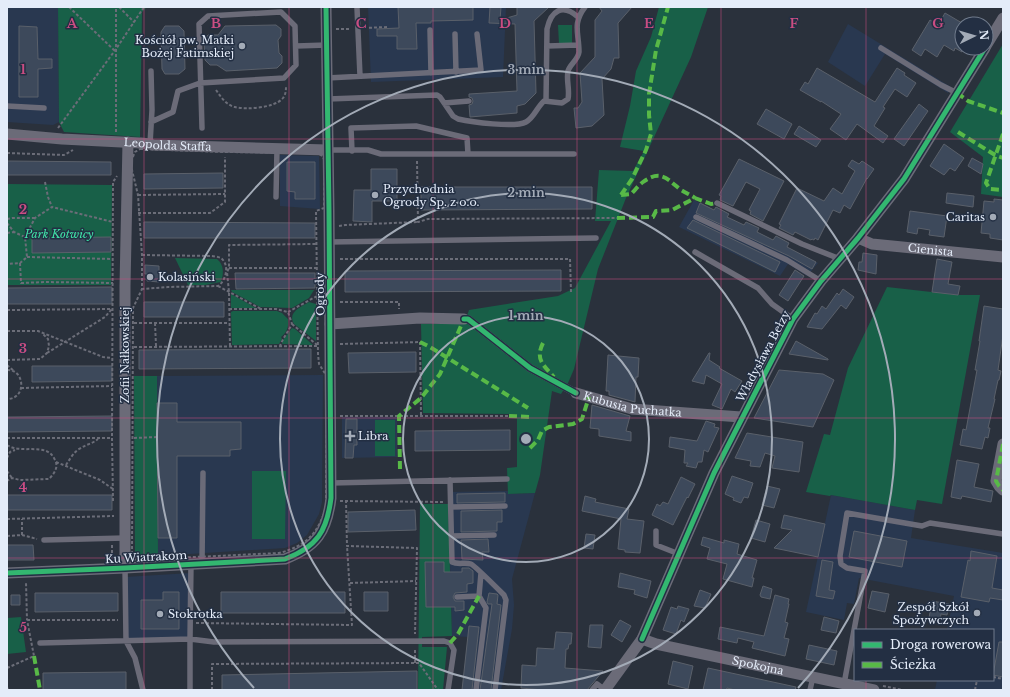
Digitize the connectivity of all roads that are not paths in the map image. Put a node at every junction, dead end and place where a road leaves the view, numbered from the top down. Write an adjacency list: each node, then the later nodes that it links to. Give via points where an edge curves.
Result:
1 (326, 7): 11 (street, Ogrody)
2 (585, 7): 5 (lane)
3 (357, 8): 20 (lane)
4 (567, 8): 5 (lane); 14 (lane, via 555,13 549,20)
5 (578, 17): 12 (lane)
6 (1003, 18): 8 (street, Władysława Bełzy)
7 (430, 30): 19 (lane)
8 (994, 32)
9 (456, 34): 18 (lane)
10 (477, 34): 18 (lane, via 481,70)
11 (327, 45): 13 (lane); 21 (street, Ogrody)
12 (578, 45): 14 (lane); 26 (lane, via 579,53 568,73 568,99 562,103)
13 (296, 46): 22 (lane, via 296,65 284,78); 22 (lane, via 295,26 281,12 208,16 199,24)
14 (547, 46): 26 (lane)
15 (881, 48): 23 (lane)
16 (980, 56): 23 (street, Władysława Bełzy)
17 (151, 71): 30 (lane)
18 (456, 72): 19 (lane)
19 (431, 73): 20 (lane)
20 (360, 76): 21 (lane)
21 (327, 78): 24 (street, Ogrody)
22 (200, 83): 30 (lane, via 178,91 173,112); 31 (lane)
23 (957, 93): 44 (street, Władysława Bełzy, via 904,179)
24 (328, 99): 27 (lane, via 437,95); 35 (street, Ogrody)
25 (469, 101): 27 (lane)
26 (546, 101): 27 (lane, via 526,122 512,125 458,119)
27 (444, 103)
28 (7, 106): 29 (lane)
29 (44, 108)
30 (151, 122): 34 (lane)
31 (202, 128)
32 (7, 134): 33 (street, Leopolda Staffa)
33 (128, 142): 34 (street, Leopolda Staffa); 67 (street, Zofii Nałkowskiej)
34 (150, 144): 36 (street, Leopolda Staffa)
35 (328, 150): 36 (street, Leopolda Staffa); 37 (lane); 45 (street, Ogrody)
36 (277, 151): 40 (lane)
37 (352, 151): 38 (lane, via 368,150 381,154); 38 (lane, via 351,128 416,126 468,138)
38 (468, 154): 39 (lane)
39 (574, 154)
40 (276, 197)
41 (717, 203): 48 (lane, via 802,244)
42 (696, 217): 49 (lane, via 787,260)
43 (596, 238): 45 (lane)
44 (858, 238): 47 (street, Cienista, via 872,244); 48 (street, Władysława Bełzy)
45 (332, 242): 52 (street, Ogrody)
46 (695, 252): 51 (lane, via 758,288 772,304)
47 (1003, 257)
48 (840, 259): 49 (street, Władysława Bełzy)
49 (821, 281): 51 (street, Władysława Bełzy)
50 (464, 318): 52 (street, Kubusia Puchatka); 53 (street, Kubusia Puchatka, via 530,368)
51 (793, 319): 54 (street, Władysława Bełzy)
52 (330, 324): 59 (street, Ogrody)
53 (576, 393): 54 (street, Kubusia Puchatka, via 632,409)
54 (742, 417): 69 (street, Władysława Bełzy, via 714,473)
55 (1003, 444): 60 (street, via 996,481)
56 (203, 473): 71 (lane)
57 (507, 479): 58 (lane)
58 (450, 480): 59 (lane); 61 (lane)
59 (331, 483): 70 (street, Ogrody, via 329,513 319,537 308,548)
60 (1003, 490)
61 (451, 505): 62 (lane); 66 (lane)
62 (505, 506)
63 (656, 531): 69 (lane, via 656,545)
64 (1003, 534): 78 (lane, via 930,523 922,526 848,513 840,556 841,564 847,568 865,571)
65 (494, 535): 66 (lane)
66 (451, 536): 75 (lane, via 452,562 471,564)
67 (125, 538): 68 (lane); 73 (street, Zofii Nałkowskiej)
68 (44, 540)
69 (679, 554): 81 (street, Władysława Bełzy)
70 (285, 559): 71 (street, Ku Wiatrakom)
71 (202, 560): 72 (street, Ku Wiatrakom)
72 (191, 564): 73 (street, Ku Wiatrakom); 80 (lane)
73 (125, 568): 74 (street, Ku Wiatrakom); 82 (lane)
74 (7, 573)
75 (481, 573): 76 (lane); 90 (lane, via 506,600)
76 (479, 596): 77 (lane); 89 (lane, via 486,608)
77 (457, 597)
78 (854, 629)
79 (854, 630): 85 (lane)
80 (190, 639): 82 (lane); 87 (lane); 88 (lane, via 214,642 444,641 450,643 454,650)
81 (642, 639): 84 (street, Spokojna); 92 (street, Władysława Bełzy)
82 (126, 641): 83 (lane); 86 (lane, via 135,658)
83 (40, 643)
84 (813, 677): 85 (street, Spokojna); 93 (lane)
85 (844, 684): 94 (street, Spokojna)
86 (143, 690)
87 (190, 690)
88 (448, 690)
89 (476, 690)
90 (495, 690)
91 (592, 690): 92 (lane, via 597,684)
92 (605, 690)
93 (810, 690)
94 (874, 690)

